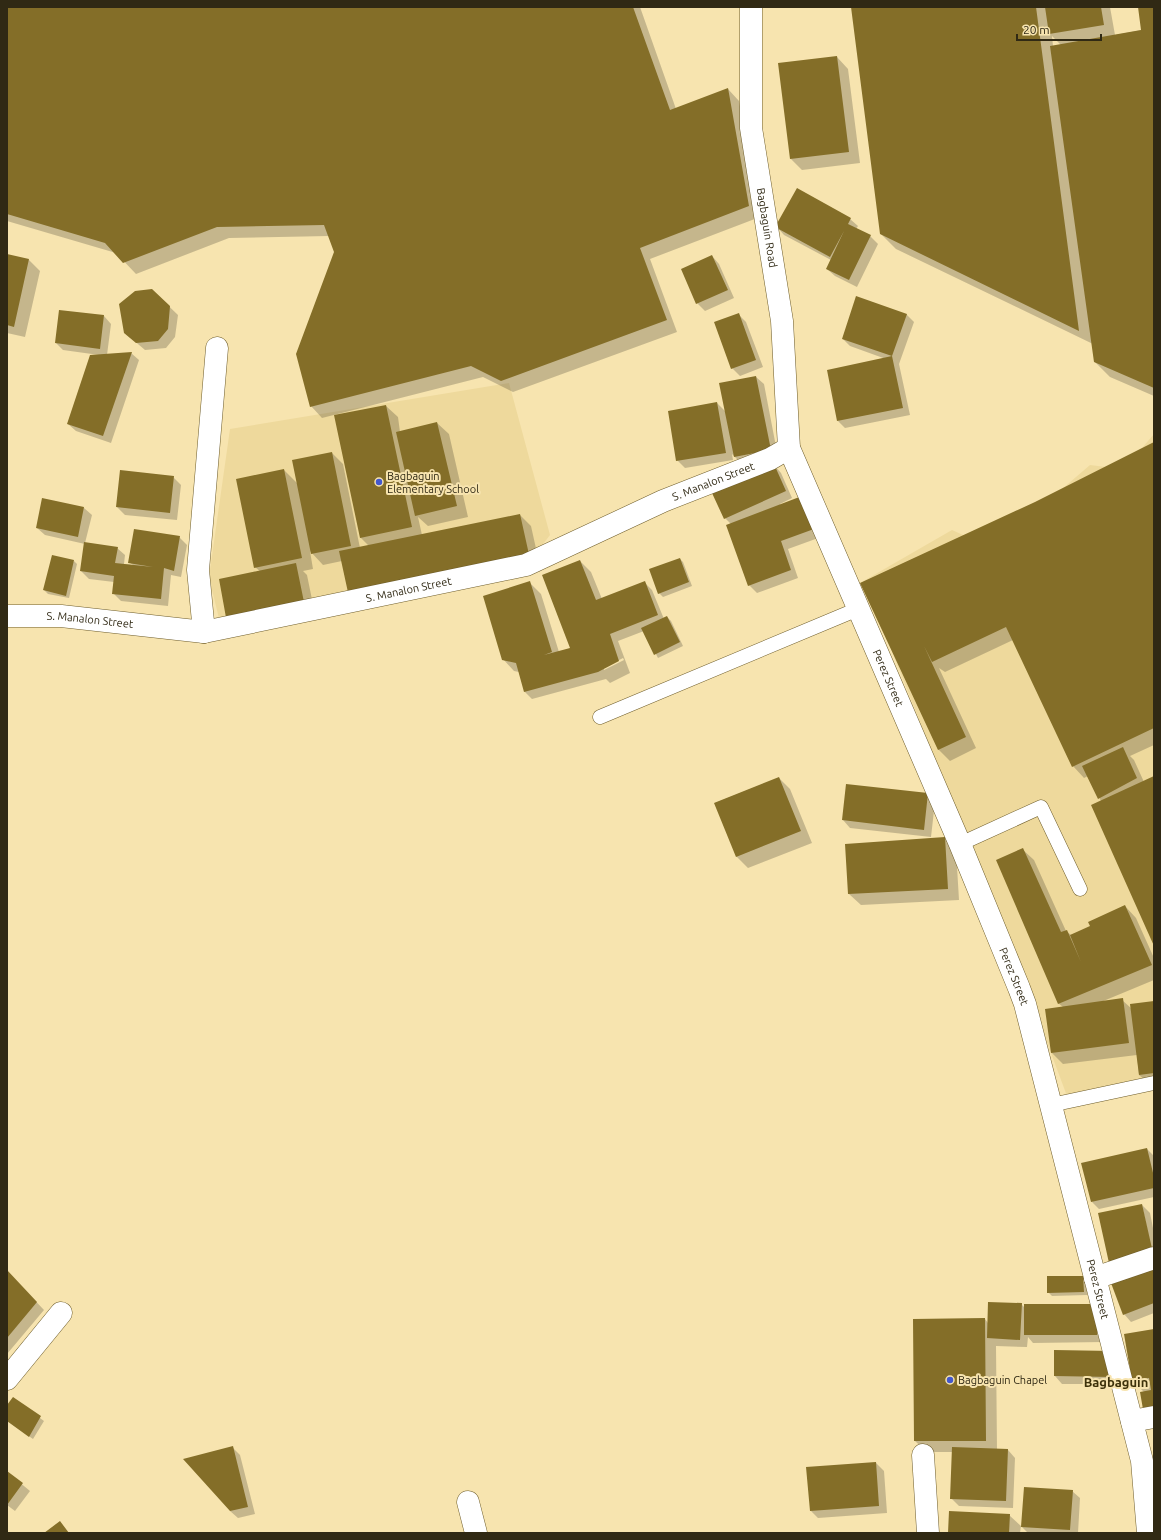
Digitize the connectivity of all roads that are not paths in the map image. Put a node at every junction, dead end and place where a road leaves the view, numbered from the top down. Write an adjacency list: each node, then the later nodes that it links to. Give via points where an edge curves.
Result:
1 (751, 7): 3 (street, Bagbaguin Road, via 751,128 782,321)
2 (217, 348): 6 (street, via 198,570)
3 (789, 448): 4 (street, Perez Street); 6 (street, S. Manalon Street, via 770,459 663,501 526,565)
4 (858, 609): 7 (lane); 8 (street, Perez Street)
5 (7, 616): 6 (street, S. Manalon Street, via 61,616)
6 (204, 632)
7 (600, 717)
8 (960, 844): 9 (lane, via 1041,807); 11 (street, Perez Street, via 1021,993)
9 (1080, 889)
10 (1154, 1083): 11 (lane)
11 (1051, 1105): 13 (street, Perez Street)
12 (1154, 1258): 13 (street)
13 (1095, 1278): 17 (street, Perez Street)
14 (61, 1313): 15 (street)
15 (7, 1379)
16 (1154, 1417): 17 (street)
17 (1132, 1421): 22 (street, Perez Street, via 1142,1461)
18 (923, 1455): 21 (street)
19 (468, 1502): 20 (street)
20 (476, 1533)
21 (928, 1533)
22 (1148, 1533)

